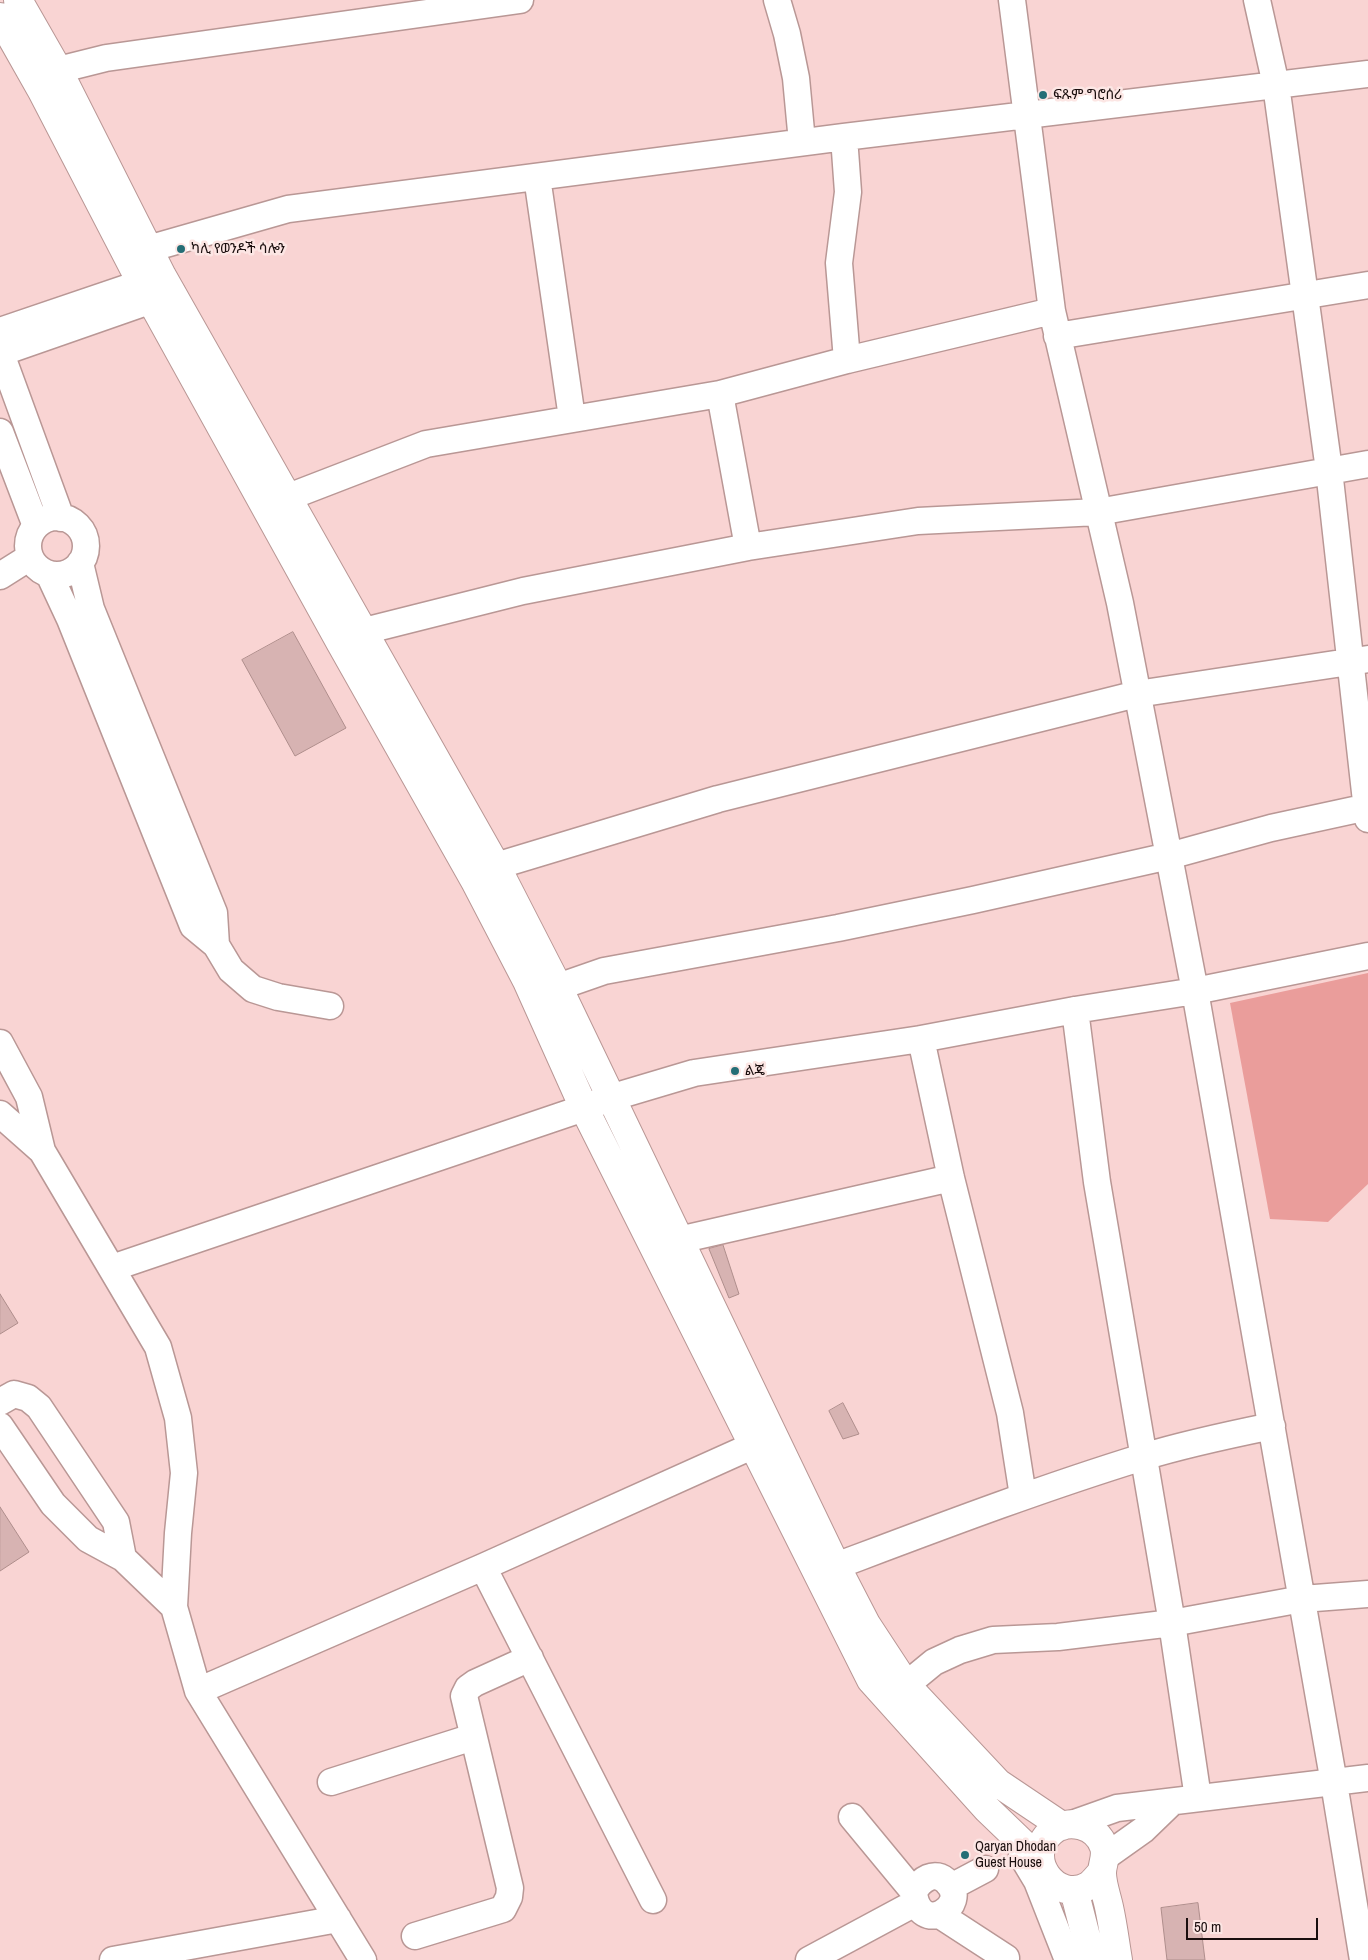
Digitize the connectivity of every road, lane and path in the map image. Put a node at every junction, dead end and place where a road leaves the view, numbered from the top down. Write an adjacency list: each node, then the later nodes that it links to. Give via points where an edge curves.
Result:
1 (18, 0): 7 (main road)
2 (520, 0): 7 (street, via 106,58)
3 (777, 0): 12 (street, via 796,78)
4 (1012, 0): 10 (street)
5 (1257, 0): 9 (street)
6 (0, 18): 14 (main road)
7 (58, 70): 14 (main road)
8 (1368, 74): 9 (street)
9 (1276, 85): 10 (street); 17 (street)
10 (1027, 114): 11 (street); 18 (street)
11 (844, 137): 12 (street); 21 (street, via 848,192 838,263)
12 (802, 142): 13 (street)
13 (537, 177): 14 (street, via 288,209); 23 (street)
14 (137, 251): 16 (main road)
15 (1368, 285): 17 (street)
16 (157, 289): 20 (street); 27 (main road); 50 (main road, via 340,642 475,881 527,981)
17 (1304, 294): 19 (street); 26 (street)
18 (1052, 311): 19 (street); 21 (street)
19 (1058, 336): 28 (street)
20 (0, 347): 29 (street)
21 (847, 360): 22 (street)
22 (720, 394): 23 (street); 31 (street)
23 (572, 418): 27 (street, via 426,444)
24 (0, 432): 30 (street)
25 (1368, 464): 26 (street)
26 (1329, 470): 28 (street); 36 (street)
27 (286, 498): 35 (main road)
28 (1098, 512): 31 (street, via 918,521); 37 (street)
29 (61, 518): 30 (street, via 51,518); 32 (street, via 76,524 84,535 86,548)
30 (36, 526): 33 (street, via 28,545)
31 (748, 547): 35 (street, via 523,591)
32 (80, 563): 33 (street, via 62,575); 41 (street, via 91,609 214,913)
33 (39, 566): 34 (street); 41 (street, via 70,618 193,926)
34 (0, 576)
35 (364, 631): 40 (main road)
36 (1359, 661): 37 (street); 38 (street)
37 (1137, 694): 39 (street); 40 (street, via 718,799)
38 (1367, 811): 39 (street, via 1271,828)
39 (1169, 856): 43 (street, via 838,928 604,970); 44 (street)
40 (496, 866): 43 (main road)
41 (216, 944): 45 (street, via 231,970 253,989 278,998)
42 (1368, 956): 44 (street)
43 (558, 987): 49 (main road)
44 (1195, 991): 46 (street); 58 (street)
45 (330, 1006)
46 (1074, 1010): 47 (street); 60 (street, via 1097,1182)
47 (922, 1039): 49 (street, via 694,1073); 53 (street)
48 (0, 1042): 52 (street, via 29,1097)
49 (610, 1098): 50 (street); 54 (main road)
50 (584, 1108): 55 (street); 59 (main road)
51 (0, 1114): 52 (street)
52 (42, 1151): 55 (street)
53 (951, 1178): 54 (street); 61 (street, via 1010,1412)
54 (679, 1240): 63 (main road)
55 (112, 1268): 67 (street, via 158,1347 178,1418 184,1473)
56 (0, 1402): 62 (street, via 14,1394 28,1398 39,1407 116,1522)
57 (0, 1426): 62 (street, via 53,1504 88,1539)
58 (1272, 1426): 60 (street); 66 (street)
59 (752, 1446): 64 (street); 80 (main road, via 871,1680)
60 (1144, 1457): 61 (street); 68 (street)
61 (1023, 1496): 63 (street)
62 (123, 1558): 67 (street)
63 (836, 1566): 70 (main road, via 866,1624)
64 (483, 1567): 69 (street); 71 (street)
65 (1368, 1594): 66 (street)
66 (1302, 1598): 68 (street); 75 (street)
67 (174, 1607): 71 (street)
68 (1172, 1623): 70 (street, via 1058,1637 993,1640 934,1662); 76 (street)
69 (530, 1658): 72 (street, via 468,1688 464,1696); 87 (street)
70 (906, 1685): 79 (main road, via 998,1783)
71 (198, 1691): 89 (street)
72 (473, 1737): 74 (street); 90 (street, via 510,1898 504,1909)
73 (1368, 1778): 75 (street)
74 (332, 1782)
75 (1334, 1783): 76 (street); 98 (street)
76 (1198, 1798): 77 (street)
77 (1172, 1802): 79 (street, via 1118,1808); 82 (street)
78 (852, 1816): 86 (street)
79 (1067, 1825): 81 (main road, via 1052,1831 1045,1839); 82 (main road, via 1092,1830 1099,1837 1104,1846)
80 (1004, 1826): 81 (main road); 95 (street, via 1036,1882)
81 (1039, 1859): 85 (main road, via 1042,1869 1055,1885)
82 (1103, 1864): 85 (main road, via 1090,1885); 97 (main road)
83 (985, 1869): 84 (street)
84 (951, 1887): 86 (street, via 937,1876 927,1877 918,1883); 88 (street, via 953,1900 949,1909)
85 (1074, 1890): 96 (main road)
86 (914, 1898): 88 (street, via 920,1911 930,1916); 94 (street)
87 (653, 1900)
88 (940, 1915): 91 (street)
89 (338, 1919): 92 (street); 93 (street)
90 (415, 1936)
91 (1006, 1958)
92 (112, 1960)
93 (363, 1960)
94 (809, 1960)
95 (1068, 1960)
96 (1092, 1960)
97 (1118, 1960)
98 (1363, 1960)

